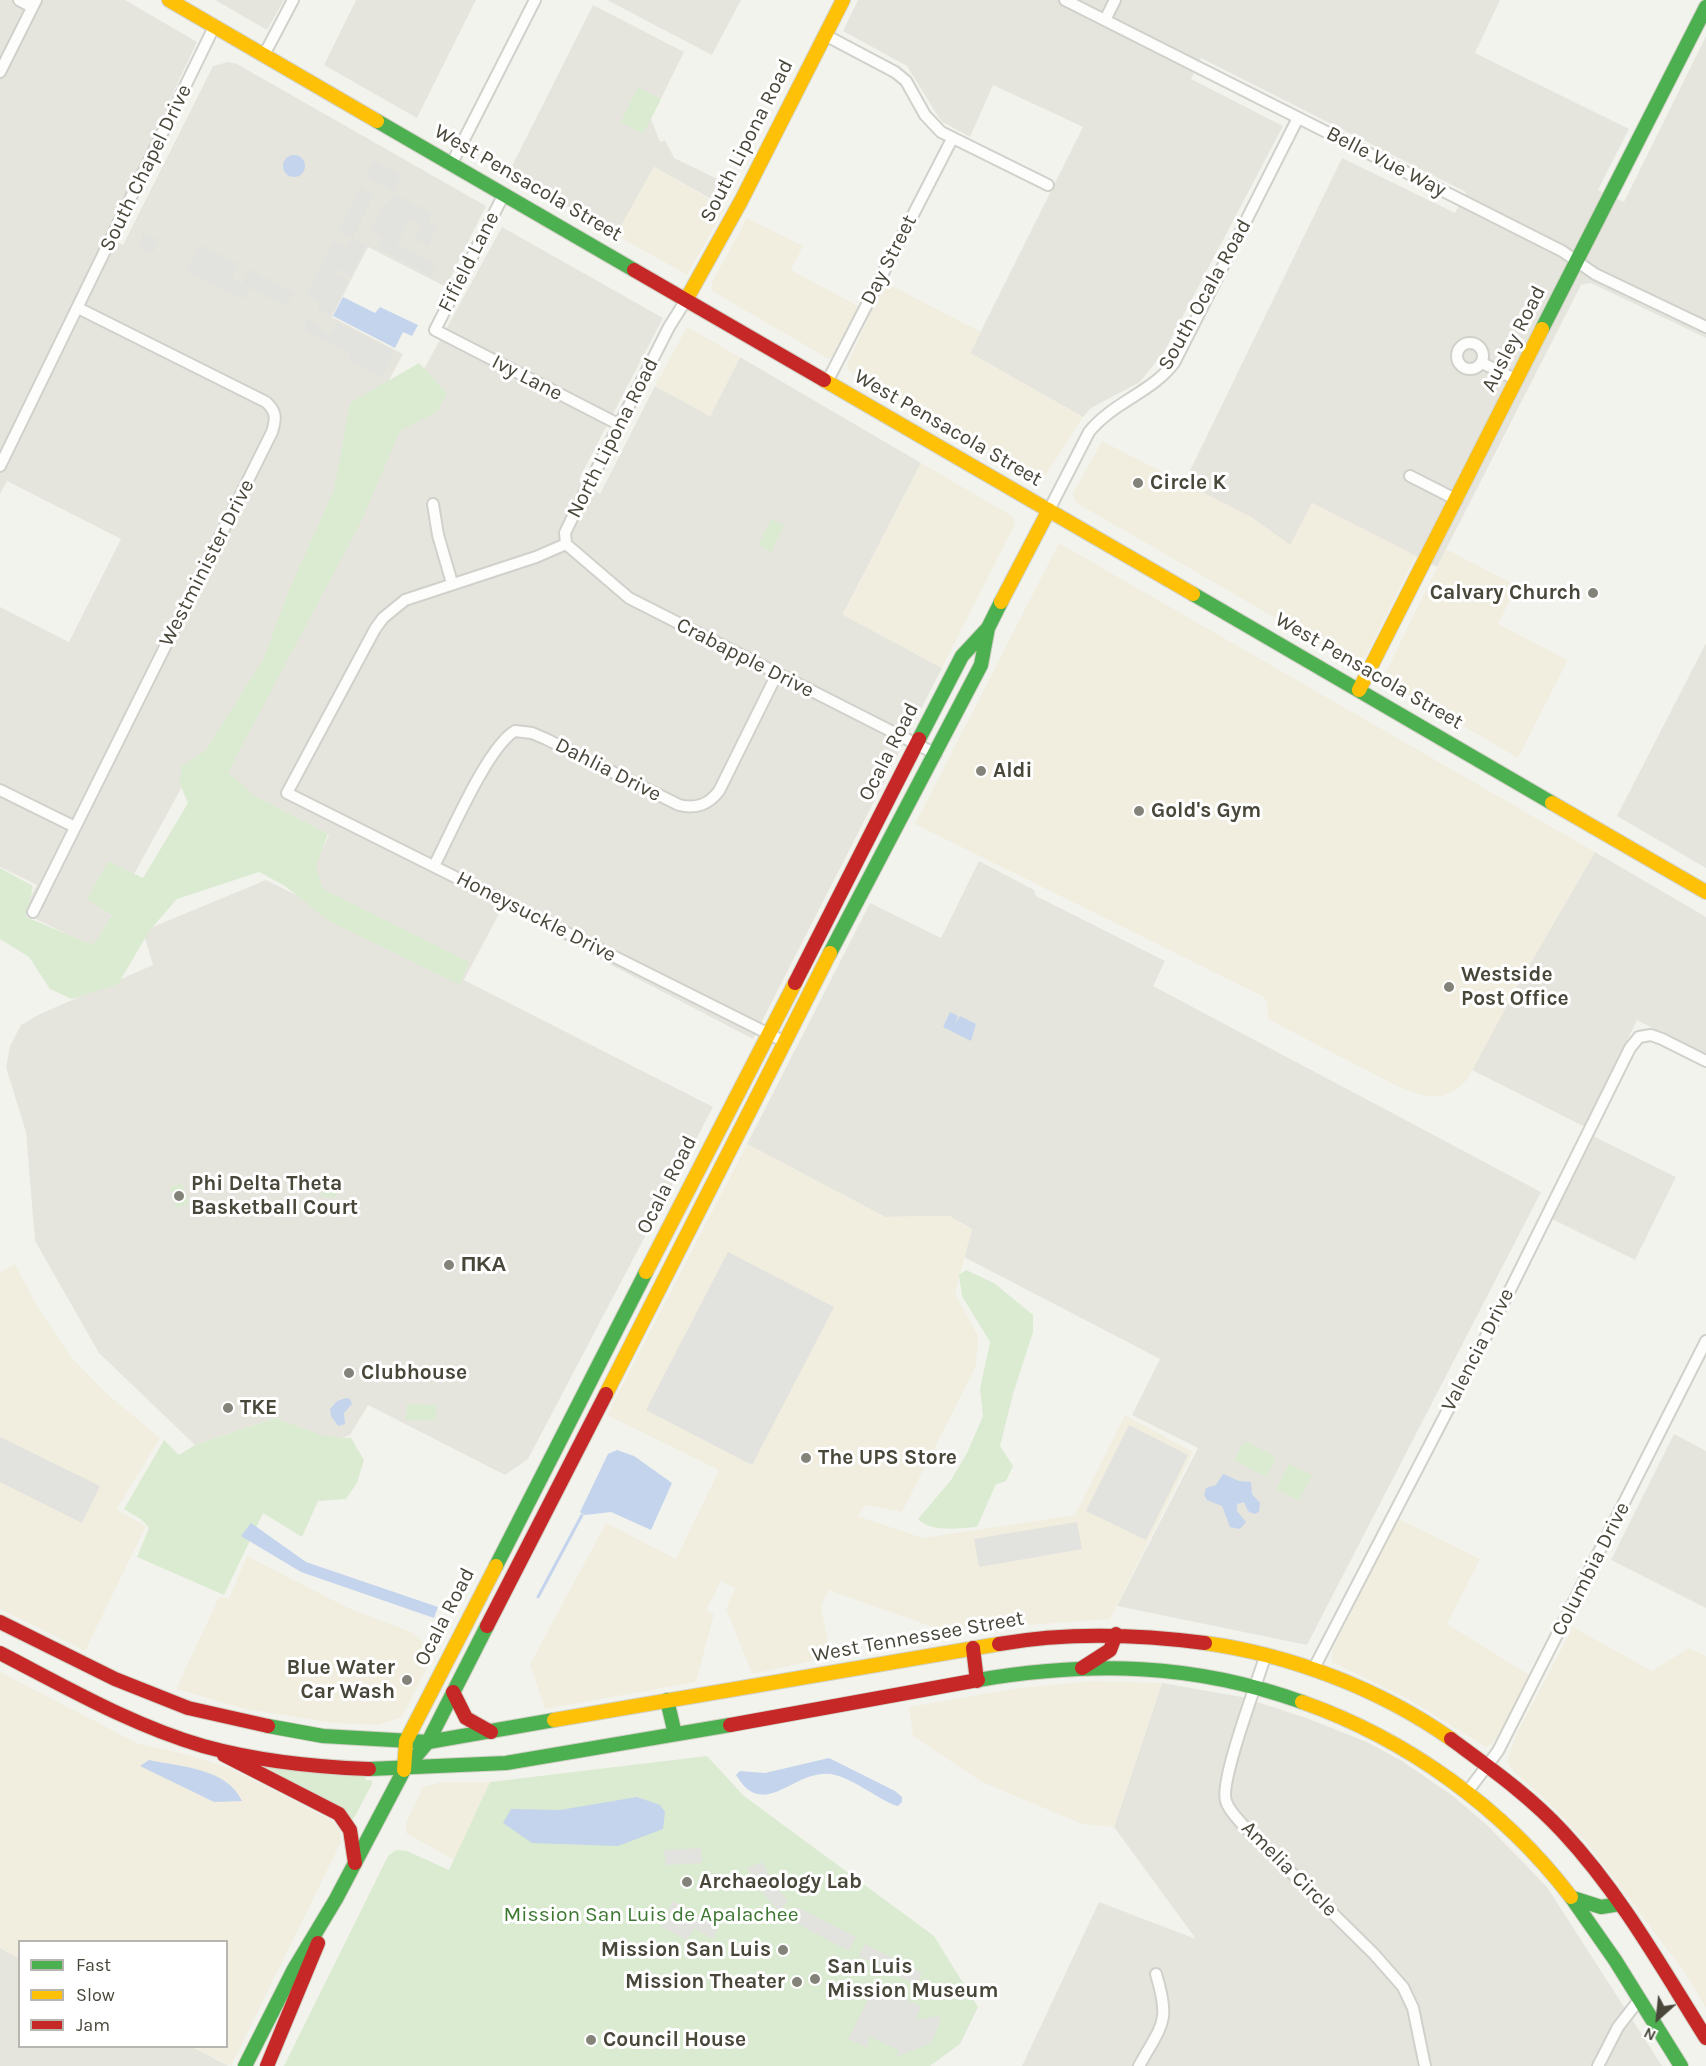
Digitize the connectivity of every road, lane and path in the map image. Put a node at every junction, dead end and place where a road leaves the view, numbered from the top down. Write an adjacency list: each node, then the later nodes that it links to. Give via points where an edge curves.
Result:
1 (19, 0): 8 (street)
2 (169, 0): 11 (main road, West Pensacola Street)
3 (293, 0): 13 (street)
4 (535, 0): 17 (street)
5 (843, 0): 12 (main road, South Lipona Road)
6 (1065, 0): 10 (street, Belle Vue Way)
7 (1115, 0): 10 (street)
8 (34, 3): 14 (street)
9 (1706, 7): 20 (main road, Ausley Road)
10 (1105, 20): 15 (street, Belle Vue Way)
11 (214, 27): 13 (main road, West Pensacola Street); 22 (street, South Chapel Drive)
12 (825, 35): 16 (street, via 900,77 911,87 934,126); 21 (main road, South Lipona Road)
13 (264, 55): 17 (main road, West Pensacola Street)
14 (0, 72)
15 (1298, 118): 20 (street, Belle Vue Way); 33 (street, South Ocala Road, via 1174,363 1154,384 1097,422)
16 (952, 139): 18 (street); 27 (street, Day Street)
17 (452, 164): 19 (main road, West Pensacola Street)
18 (1048, 185)
19 (504, 194): 21 (main road, West Pensacola Street); 24 (street, Fifield Lane)
20 (1577, 261): 23 (street, Belle Vue Way, via 1595,274); 26 (main road, Ausley Road)
21 (686, 300): 27 (main road, West Pensacola Street); 28 (street, North Lipona Road)
22 (78, 308): 29 (street, South Chapel Drive); 43 (street, Westminister Drive, via 266,402 273,408 276,421)
23 (1706, 327)
24 (435, 330): 28 (street, Ivy Lane)
25 (1482, 363): 26 (street)
26 (1517, 380): 31 (main road, Ausley Road)
27 (827, 382): 33 (main road, West Pensacola Street)
28 (620, 425): 34 (street, North Lipona Road, via 565,533)
29 (0, 466)
30 (1410, 476): 31 (street)
31 (1457, 500): 38 (main road, Ausley Road)
32 (432, 504): 35 (street)
33 (1049, 510): 36 (main road, Ocala Road); 38 (main road, West Pensacola Street)
34 (566, 544): 35 (street, North Lipona Road); 37 (street, Crabapple Drive, via 629,598)
35 (452, 583): 42 (street, North Lipona Road, via 405,600 383,618)
36 (988, 628): 39 (main road, Ocala Road, via 962,656); 40 (main road, Ocala Road, via 981,665)
37 (777, 674): 39 (street, Crabapple Drive); 44 (street, Dahlia Drive, via 719,791 702,805 679,805 546,739 515,731 488,763)
38 (1359, 690): 45 (main road, West Pensacola Street)
39 (917, 744): 40 (street, Crabapple Drive); 47 (main road, Ocala Road)
40 (936, 754): 48 (main road, Ocala Road)
41 (0, 790): 43 (street)
42 (287, 793): 44 (street, Honeysuckle Drive)
43 (75, 827): 46 (street, Westminister Drive)
44 (434, 866): 47 (street, Honeysuckle Drive)
45 (1706, 892)
46 (33, 912)
47 (768, 1032): 48 (street, Honeysuckle Drive); 51 (main road, Ocala Road)
48 (786, 1042): 52 (main road, Ocala Road)
49 (1706, 1061): 60 (street, Valencia Drive, via 1662,1039 1644,1035 1630,1048)
50 (1706, 1341): 72 (street, Columbia Drive)
51 (474, 1607): 52 (street); 69 (main road, Ocala Road)
52 (491, 1618): 64 (main road, Ocala Road)
53 (0, 1623): 55 (main road, West Tennessee Street)
54 (1116, 1634): 56 (main road, West Tennessee Street, via 1034,1638); 58 (main road, West Tennessee Street, via 1192,1639); 59 (main road, via 1110,1650)
55 (48, 1646): 61 (main road); 66 (main road, West Tennessee Street)
56 (973, 1648): 62 (main road); 65 (main road, West Tennessee Street)
57 (0, 1653): 61 (main road, West Tennessee Street)
58 (1266, 1654): 60 (main road, West Tennessee Street); 63 (street, Amelia Circle)
59 (1081, 1668): 62 (main road, West Tennessee Street); 63 (main road, West Tennessee Street, via 1184,1673)
60 (1314, 1668): 72 (main road, West Tennessee Street, via 1400,1706 1454,1738)
61 (36, 1671): 66 (main road, West Tennessee Street)
62 (977, 1681): 68 (main road, West Tennessee Street)
63 (1256, 1687): 74 (main road, West Tennessee Street, via 1307,1702 1368,1728); 85 (street, Amelia Circle, via 1225,1785 1226,1802 1242,1824 1374,1954 1403,1988 1413,2008)
64 (453, 1692): 67 (main road, via 466,1718); 70 (main road, Ocala Road)
65 (667, 1700): 67 (main road, West Tennessee Street); 68 (main road)
66 (128, 1701): 69 (main road, West Tennessee Street, via 188,1708 280,1729 352,1739); 71 (main road, West Tennessee Street)
67 (491, 1732): 70 (main road, West Tennessee Street)
68 (675, 1734): 73 (main road, West Tennessee Street, via 506,1762)
69 (406, 1741): 70 (main road, West Tennessee Street); 73 (main road, Ocala Road)
70 (428, 1742): 73 (main road, Ocala Road)
71 (207, 1747): 73 (main road, West Tennessee Street, via 305,1765); 75 (main road, via 339,1814 351,1830)
72 (1488, 1765): 74 (street, Columbia Drive); 77 (main road, West Tennessee Street, via 1568,1838)
73 (404, 1770): 75 (main road, Ocala Road)
74 (1468, 1791): 76 (main road, West Tennessee Street, via 1541,1860)
75 (355, 1863): 78 (main road, Ocala Road)
76 (1572, 1898): 77 (main road, via 1598,1908 1610,1909); 80 (main road, West Tennessee Street)
77 (1620, 1904): 81 (main road, West Tennessee Street)
78 (299, 1972): 82 (main road, Ocala Road); 83 (main road, Ocala Road)
79 (1156, 1974): 84 (street, via 1164,2002 1164,2021)
80 (1639, 2000): 86 (street, via 1618,2027); 87 (main road, West Tennessee Street)
81 (1706, 2038)
82 (248, 2065)
83 (267, 2066)
84 (1139, 2066)
85 (1425, 2066)
86 (1598, 2066)
87 (1681, 2066)

